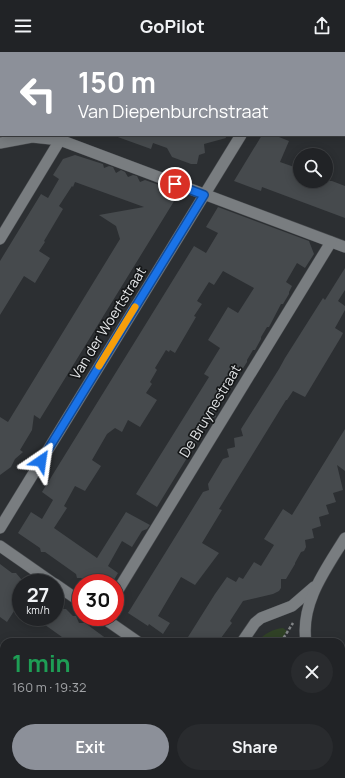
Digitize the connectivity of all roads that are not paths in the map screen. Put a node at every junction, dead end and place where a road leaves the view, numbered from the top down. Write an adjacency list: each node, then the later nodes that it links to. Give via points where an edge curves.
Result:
1 (240, 136): 4 (street, Van der Woertstraat)
2 (60, 140): 3 (street, via 32,137); 4 (street); 5 (street)
3 (0, 143)
4 (204, 195): 6 (street); 8 (street, Van der Woertstraat)
5 (0, 239)
6 (331, 242): 7 (street); 12 (street, De Bruynestraat)
7 (345, 247)
8 (0, 528)
9 (345, 538): 13 (street)
10 (0, 546): 11 (street)
11 (40, 574)
12 (124, 580)
13 (316, 585): 16 (street, via 292,606 261,618); 17 (street, via 306,618)
14 (115, 626): 15 (street)
15 (132, 638)
16 (245, 638)
17 (305, 638)

